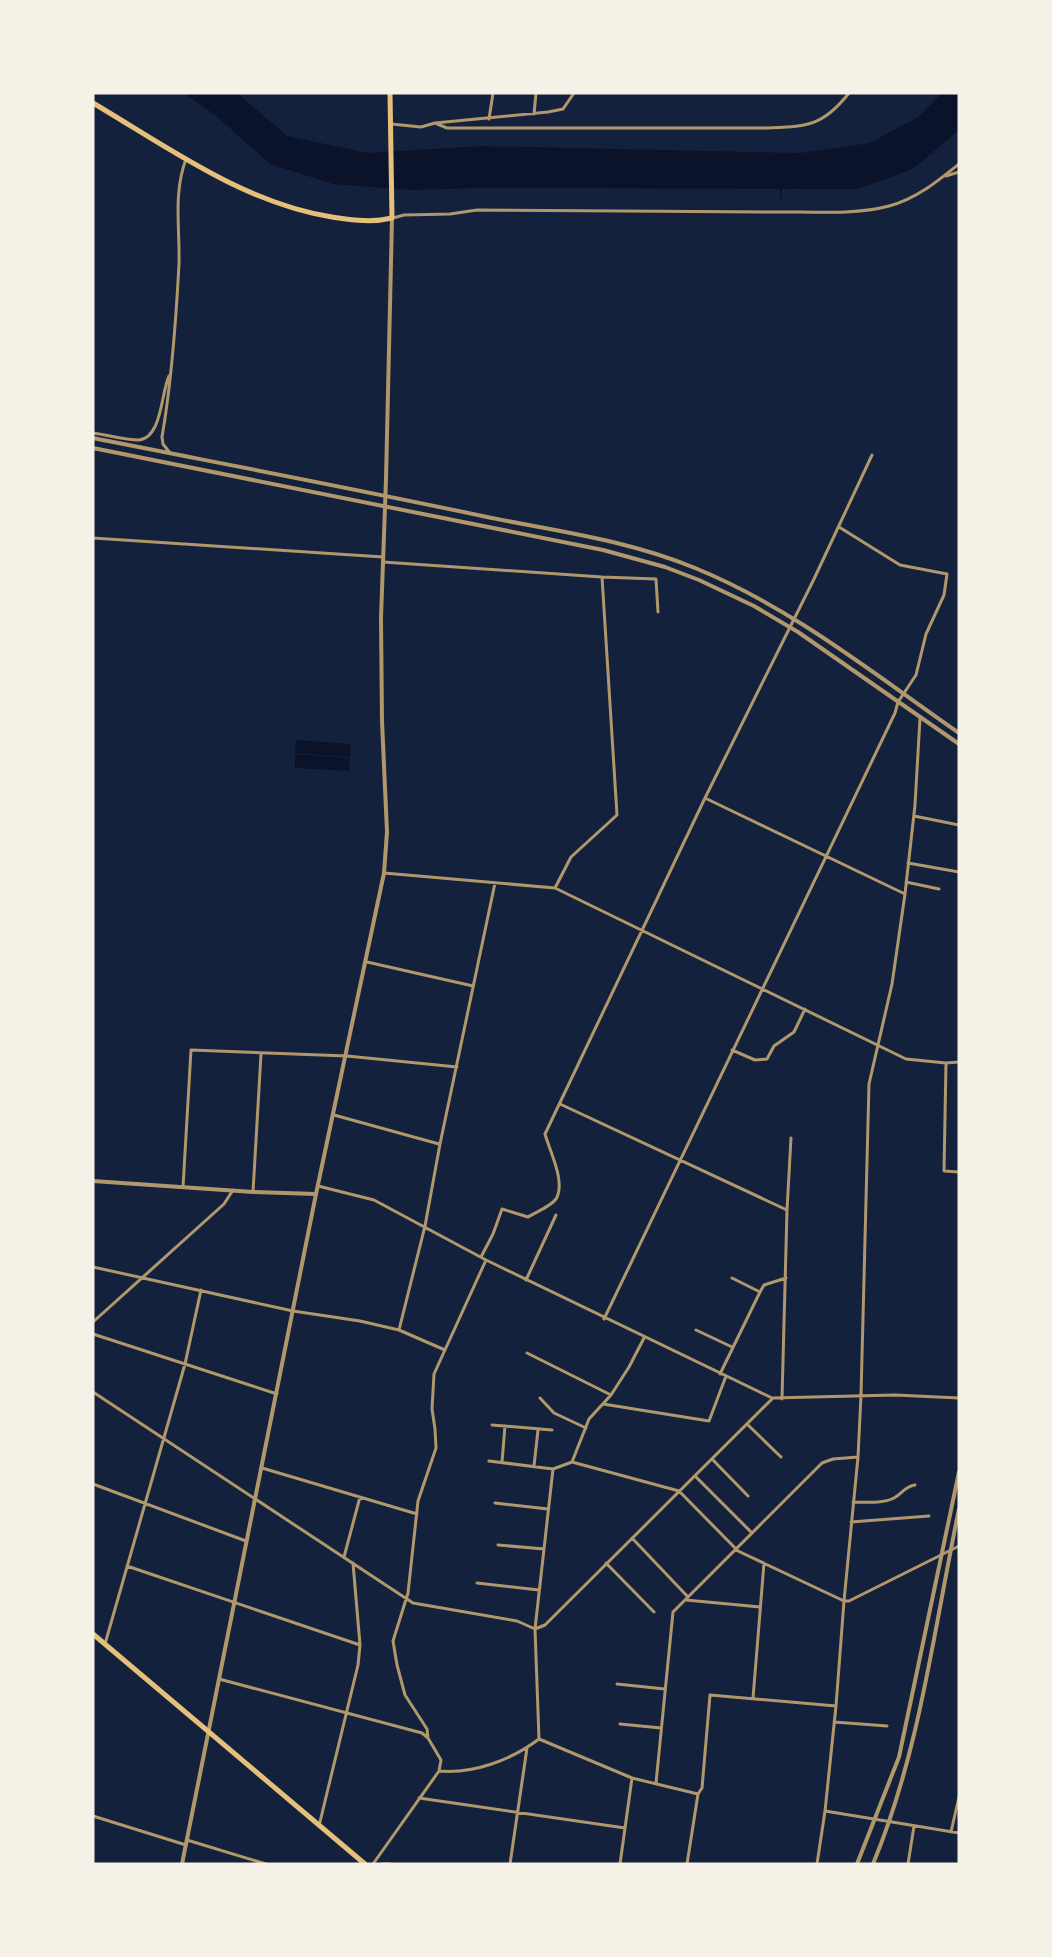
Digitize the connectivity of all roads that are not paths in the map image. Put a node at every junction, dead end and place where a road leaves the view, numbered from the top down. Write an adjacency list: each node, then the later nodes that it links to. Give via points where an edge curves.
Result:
1 (390, 93): 10 (main road)
2 (493, 93): 8 (street)
3 (536, 93): 7 (street)
4 (574, 93): 7 (street, via 563,109)
5 (849, 93): 9 (street, via 825,117 803,126 447,128)
6 (93, 103): 11 (main road)
7 (534, 114): 8 (street)
8 (489, 119): 9 (street)
9 (435, 123): 10 (street)
10 (389, 127): 15 (main road)
11 (186, 158): 15 (main road, via 283,206 368,222); 16 (street, via 178,195 179,266)
12 (959, 164): 14 (street)
13 (959, 172): 14 (street)
14 (944, 176): 15 (street, via 892,206 854,211 477,210)
15 (392, 215): 22 (street)
16 (169, 374): 17 (street, via 157,425 148,437 137,440); 20 (street, via 162,440)
17 (93, 433)
18 (93, 438): 20 (street)
19 (93, 448): 23 (street)
20 (170, 453): 22 (street)
21 (872, 455): 24 (street)
22 (386, 495): 23 (street); 29 (street, via 638,548 718,578)
23 (385, 506): 26 (street); 30 (street, via 637,558 708,584)
24 (839, 527): 29 (street); 31 (street, via 900,565 948,576 926,634 916,675)
25 (93, 538): 26 (street)
26 (382, 559): 27 (street); 42 (street, via 380,660 387,832)
27 (602, 577): 28 (street, via 656,579); 45 (street, via 617,815 571,857)
28 (658, 612)
29 (794, 619): 30 (street); 31 (street)
30 (790, 627): 32 (street); 36 (street)
31 (903, 694): 32 (street); 34 (street)
32 (898, 702): 33 (street); 39 (street)
33 (920, 718): 35 (street); 37 (street)
34 (959, 733)
35 (959, 744)
36 (705, 798): 39 (street); 48 (street)
37 (914, 816): 38 (street); 40 (street)
38 (959, 825)
39 (825, 857): 47 (street); 51 (street)
40 (908, 863): 41 (street); 44 (street)
41 (959, 872)
42 (384, 873): 43 (street); 49 (street)
43 (495, 882): 45 (street); 50 (street)
44 (906, 882): 46 (street); 47 (street)
45 (555, 888): 48 (street)
46 (939, 889)
47 (905, 894): 53 (street)
48 (643, 933): 51 (street); 60 (street)
49 (366, 962): 50 (street); 56 (street)
50 (473, 986): 59 (street)
51 (761, 988): 52 (street); 54 (street)
52 (805, 1009): 53 (street); 54 (street, via 794,1032 774,1047 767,1059 755,1060)
53 (877, 1045): 58 (street, via 906,1059); 100 (street, via 869,1084)
54 (732, 1050): 64 (street)
55 (261, 1054): 56 (street); 68 (street, via 191,1050); 70 (street)
56 (347, 1056): 59 (street); 61 (street)
57 (959, 1062): 58 (street)
58 (946, 1063): 65 (street, via 944,1171)
59 (457, 1066): 63 (street)
60 (560, 1104): 64 (street); 75 (street, via 545,1134 559,1177 555,1199 528,1217 502,1209)
61 (334, 1115): 63 (street); 67 (street)
62 (791, 1138): 72 (street)
63 (440, 1144): 74 (street)
64 (680, 1160): 72 (street); 85 (street)
65 (959, 1172)
66 (93, 1181): 68 (street)
67 (318, 1186): 71 (street); 74 (street, via 374,1200)
68 (183, 1187): 69 (street)
69 (233, 1190): 70 (street); 78 (street, via 227,1201)
70 (253, 1192): 71 (street)
71 (316, 1194): 84 (street)
72 (787, 1210): 79 (street)
73 (556, 1215): 81 (street)
74 (425, 1226): 75 (street); 87 (street)
75 (481, 1257): 76 (street)
76 (486, 1260): 81 (street); 92 (street)
77 (93, 1267): 78 (street)
78 (142, 1277): 82 (street); 86 (street)
79 (786, 1277): 83 (street, via 764,1285); 104 (street)
80 (732, 1278): 83 (street)
81 (526, 1280): 85 (street)
82 (201, 1290): 84 (street); 94 (street)
83 (760, 1292): 91 (street)
84 (293, 1311): 87 (street); 98 (street)
85 (604, 1318): 90 (street)
86 (93, 1322)
87 (399, 1330): 92 (street)
88 (696, 1330): 91 (street)
89 (93, 1334): 94 (street)
90 (644, 1338): 95 (street); 99 (street)
91 (733, 1348): 95 (street)
92 (445, 1350): 135 (street, via 434,1374 436,1449 421,1488)
93 (526, 1353): 99 (street)
94 (185, 1364): 98 (street); 112 (street)
95 (720, 1374): 96 (street)
96 (726, 1376): 102 (street); 105 (street, via 710,1421)
97 (93, 1392): 112 (street)
98 (277, 1394): 120 (street)
99 (611, 1395): 105 (street)
100 (861, 1395): 103 (street); 104 (street); 113 (street)
101 (540, 1398): 109 (street, via 554,1413)
102 (772, 1398): 104 (street); 106 (street)
103 (959, 1398)
104 (782, 1399)
105 (603, 1404): 109 (street)
106 (747, 1424): 114 (street); 115 (street)
107 (492, 1425): 108 (street)
108 (505, 1426): 110 (street); 117 (street)
109 (586, 1428): 118 (street)
110 (538, 1430): 111 (street); 119 (street)
111 (552, 1430)
112 (162, 1439): 129 (street); 131 (street)
113 (858, 1456): 130 (street); 138 (street, via 822,1463)
114 (781, 1457)
115 (712, 1459): 123 (street); 127 (street)
116 (489, 1461): 117 (street)
117 (502, 1462): 119 (street)
118 (572, 1462): 121 (street); 126 (street)
119 (534, 1466): 121 (street)
120 (262, 1468): 128 (street); 129 (street)
121 (554, 1469): 133 (street)
122 (959, 1472): 146 (street)
123 (695, 1476): 126 (street); 138 (street)
124 (93, 1484): 131 (street)
125 (915, 1485): 130 (street, via 884,1501)
126 (679, 1491): 139 (street); 144 (street)
127 (748, 1496)
128 (360, 1497): 135 (street); 147 (street)
129 (256, 1499): 140 (street); 147 (street)
130 (853, 1502): 137 (street)
131 (144, 1503): 140 (street); 151 (street)
132 (495, 1503): 133 (street)
133 (548, 1509): 143 (street)
134 (959, 1509): 145 (street)
135 (417, 1514): 154 (street)
136 (929, 1516): 137 (street)
137 (851, 1522): 156 (street)
138 (752, 1533): 144 (street)
139 (632, 1538): 149 (street); 155 (street)
140 (248, 1541): 157 (street)
141 (498, 1545): 143 (street)
142 (959, 1546): 145 (street)
143 (544, 1549): 153 (street)
144 (736, 1549): 150 (street); 155 (street)
145 (950, 1551): 146 (street); 189 (street, via 916,1728)
146 (940, 1556): 156 (street); 188 (street, via 899,1757)
147 (344, 1557): 148 (street)
148 (353, 1563): 154 (street); 163 (street)
149 (606, 1563): 159 (street); 160 (street, via 545,1625)
150 (764, 1563): 156 (street); 158 (street)
151 (127, 1566): 157 (street); 162 (street)
152 (477, 1584): 153 (street)
153 (539, 1590): 160 (street)
154 (406, 1598): 160 (street, via 413,1603 517,1622); 175 (street, via 393,1648 405,1695 427,1729)
155 (687, 1598): 158 (street); 166 (street, via 673,1612)
156 (844, 1601): 168 (street)
157 (235, 1604): 163 (street); 164 (street)
158 (760, 1607): 167 (street)
159 (654, 1612)
160 (535, 1629): 176 (street)
161 (93, 1634): 162 (main road)
162 (105, 1644): 174 (main road)
163 (360, 1645): 169 (street)
164 (219, 1679): 169 (street); 174 (street)
165 (617, 1684): 166 (street)
166 (665, 1689): 173 (street)
167 (753, 1698): 168 (street); 181 (street, via 710,1695 702,1788)
168 (836, 1706): 170 (street)
169 (346, 1712): 175 (street); 190 (street)
170 (834, 1722): 172 (street); 185 (street)
171 (620, 1724): 173 (street)
172 (887, 1726)
173 (661, 1728): 180 (street)
174 (209, 1733): 190 (main road); 195 (street)
175 (428, 1738): 178 (street, via 441,1760)
176 (538, 1739): 177 (street); 179 (street)
177 (527, 1748): 178 (street, via 476,1769); 186 (street)
178 (439, 1771): 183 (street)
179 (632, 1778): 180 (street); 192 (street)
180 (656, 1783): 181 (street)
181 (698, 1794): 204 (street)
182 (959, 1797): 184 (street)
183 (419, 1798): 186 (street); 199 (street)
184 (959, 1803): 193 (street)
185 (825, 1811): 188 (street); 205 (street)
186 (517, 1812): 192 (street); 202 (street)
187 (93, 1816): 195 (street)
188 (876, 1820): 189 (street); 206 (street)
189 (888, 1822): 191 (street); 207 (street)
190 (320, 1826): 198 (main road)
191 (914, 1826): 193 (street); 208 (street)
192 (625, 1828): 203 (street)
193 (951, 1832): 194 (street)
194 (959, 1833)
195 (186, 1842): 196 (street); 197 (street)
196 (182, 1864)
197 (266, 1864)
198 (365, 1864)
199 (373, 1864)
200 (382, 1864): 201 (street)
201 (390, 1864)
202 (510, 1864)
203 (620, 1864)
204 (687, 1864)
205 (817, 1864)
206 (857, 1864)
207 (873, 1864)
208 (908, 1864)

